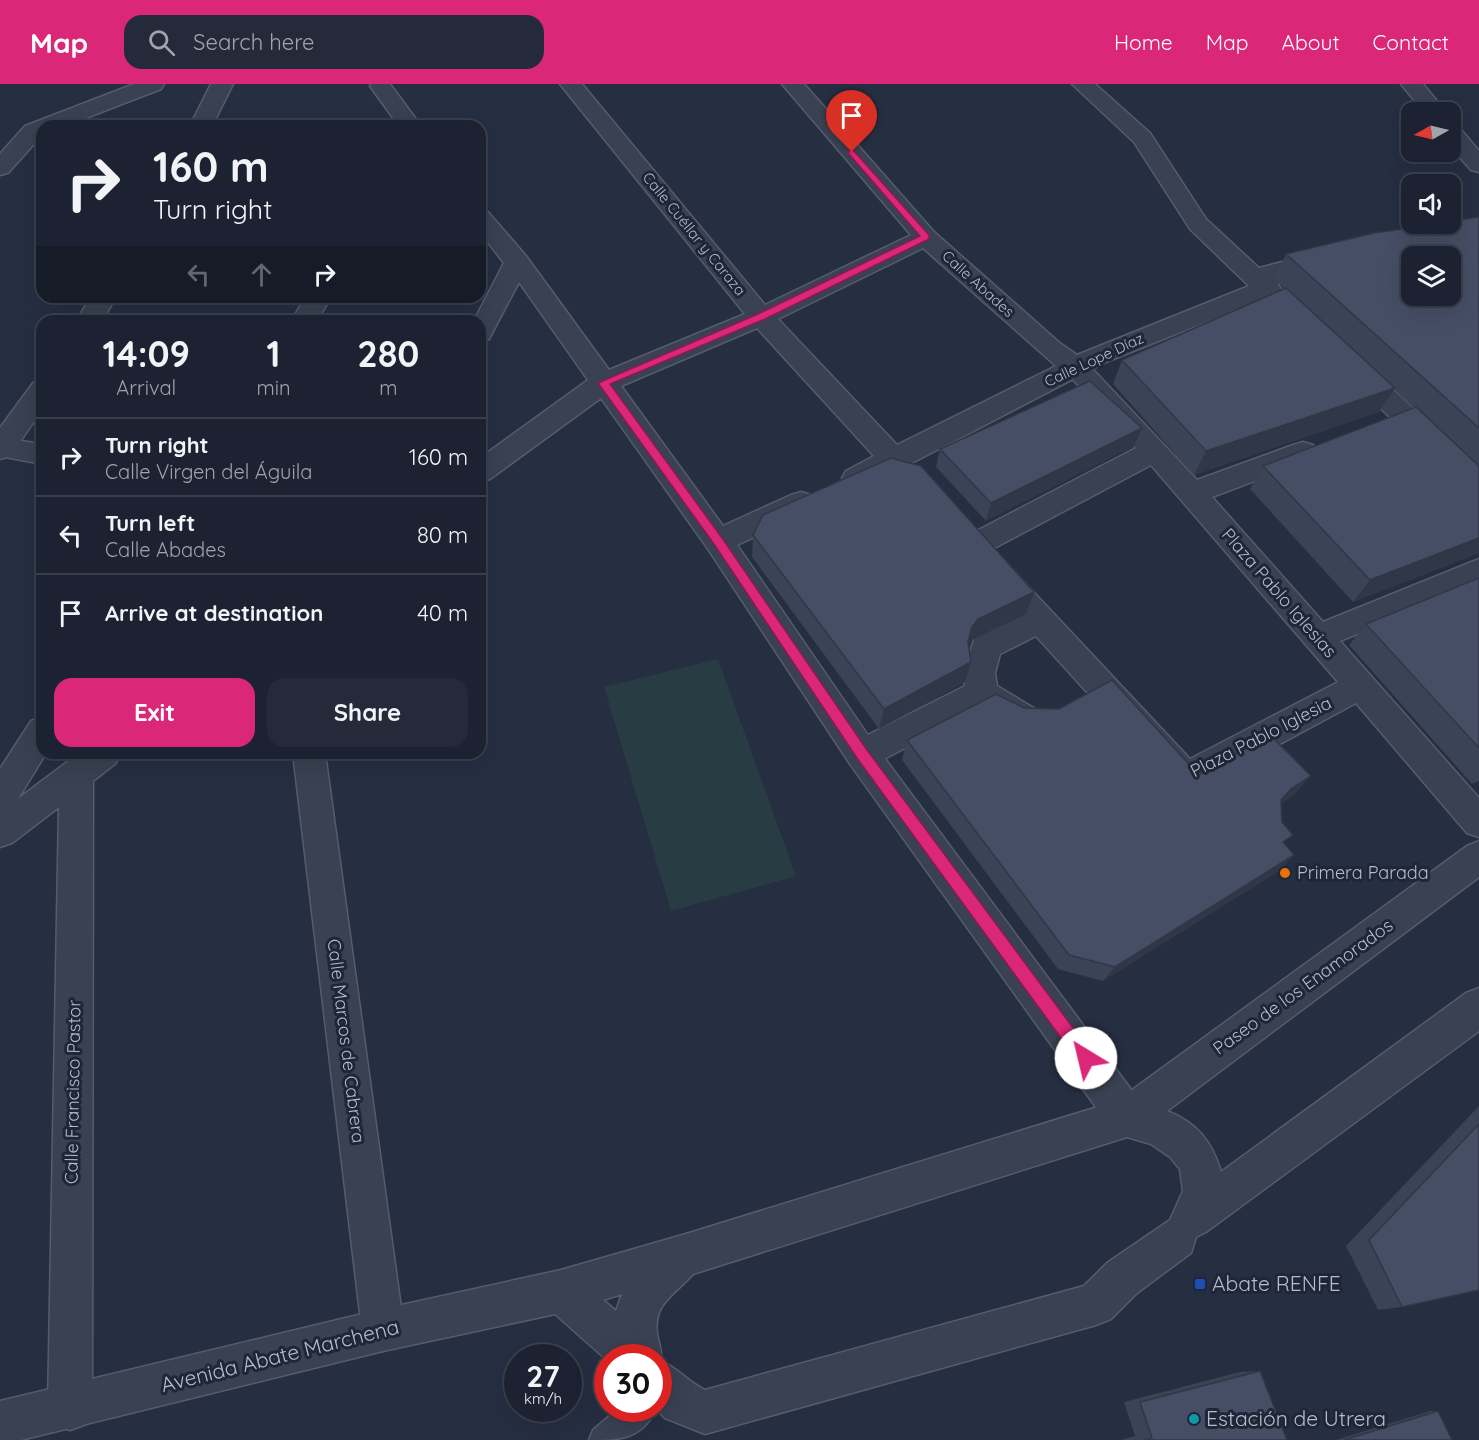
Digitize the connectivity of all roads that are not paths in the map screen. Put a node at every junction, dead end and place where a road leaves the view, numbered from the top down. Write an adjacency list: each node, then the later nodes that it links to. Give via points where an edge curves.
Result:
1 (153, 84): 9 (street)
2 (222, 84): 10 (street)
3 (571, 84): 24 (street, Calle Cuéllar y Caraza)
4 (794, 84): 19 (street, Calle Abades)
5 (1083, 84): 22 (street, via 1142,138 1198,224)
6 (1412, 84): 8 (street)
7 (381, 86): 11 (street)
8 (1427, 102)
9 (61, 120)
10 (204, 120)
11 (406, 120)
12 (36, 130): 14 (street)
13 (36, 132): 17 (street)
14 (0, 143)
15 (1461, 144): 16 (street)
16 (1479, 165)
17 (0, 168)
18 (486, 224): 21 (street)
19 (926, 237): 24 (street); 27 (street, Calle Abades, via 1052,350)
20 (1339, 256): 22 (street, Calle Lope Díaz, via 1265,274)
21 (517, 262): 25 (street); 28 (street)
22 (1266, 288): 23 (street); 27 (street, Calle Lope Díaz)
23 (1292, 312)
24 (761, 317): 28 (street); 37 (street, Calle Cuéllar y Caraza)
25 (486, 321)
26 (1336, 351): 30 (street)
27 (1076, 366): 34 (street, Plaza Pablo Iglesias); 37 (street, Calle Lope Díaz)
28 (603, 383): 36 (street); 40 (street)
29 (36, 398): 33 (street)
30 (1405, 415): 31 (street); 38 (street)
31 (1372, 427)
32 (1327, 444): 39 (street)
33 (1, 448): 35 (street)
34 (1155, 451): 39 (street, Plaza Pablo Iglesias); 42 (street, Plaza Pablo Iglesia, via 965,538)
35 (36, 453)
36 (486, 468)
37 (902, 469): 40 (street, Calle Lope Díaz, via 827,491)
38 (1479, 486)
39 (1192, 493): 43 (street, Plaza Pablo Iglesias)
40 (718, 541): 48 (street)
41 (1479, 571): 43 (street)
42 (1040, 620): 45 (street, via 986,646 979,673); 46 (street, Plaza Pablo Iglesia)
43 (1318, 637): 44 (street, Plaza Pablo Iglesias)
44 (1360, 686): 46 (street, Plaza Pablo Iglesia, via 1185,778); 52 (street, Plaza Pablo Iglesias)
45 (982, 693): 46 (street, via 1023,720 1066,715); 48 (street)
46 (1108, 694)
47 (36, 741): 51 (street)
48 (862, 754): 56 (street)
49 (310, 759): 60 (street, Calle Marcos de Cabrera)
50 (90, 764): 53 (street); 64 (street, Calle Francisco Pastor)
51 (0, 798)
52 (1479, 822)
53 (0, 832)
54 (1479, 857): 56 (street, Paseo de los Enamorados)
55 (1476, 1016): 57 (street)
56 (1127, 1117): 57 (street, via 1173,1133 1186,1143 1201,1169 1205,1192); 58 (street, Avenida Abate Marchena)
57 (1183, 1229): 63 (street, via 1096,1304 705,1412)
58 (686, 1255): 59 (street, Avenida Abate Marchena); 62 (street, via 659,1274 641,1297 636,1314)
59 (561, 1291): 60 (street, Avenida Abate Marchena); 61 (street)
60 (383, 1330): 64 (street, Avenida Abate Marchena)
61 (613, 1344)
62 (638, 1344)
63 (672, 1396)
64 (70, 1408): 66 (street, Avenida Abate Marchena)
65 (617, 1422): 67 (lane)
66 (0, 1423)
67 (603, 1440)

